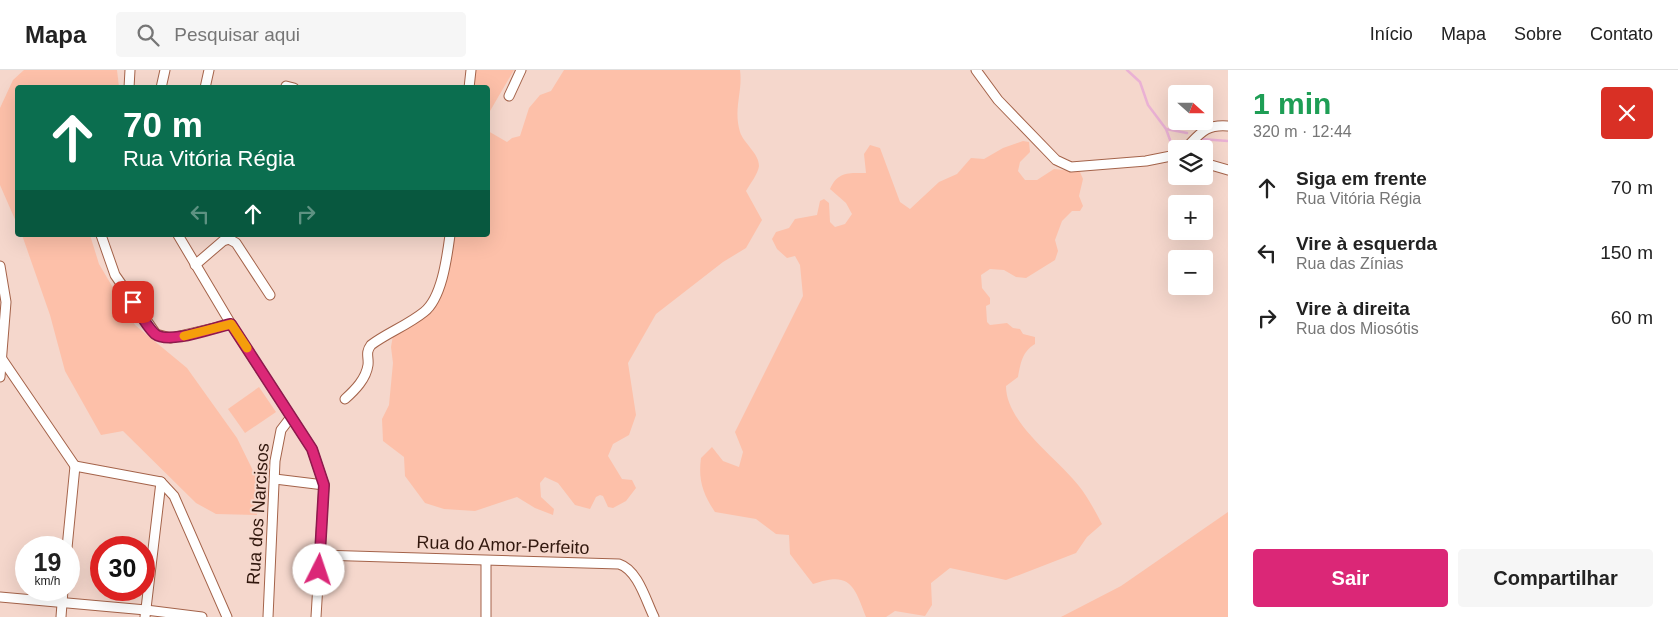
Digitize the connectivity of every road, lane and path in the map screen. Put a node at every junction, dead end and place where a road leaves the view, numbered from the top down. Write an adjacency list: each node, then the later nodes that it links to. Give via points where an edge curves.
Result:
1 (130, 70): 7 (street)
2 (165, 70): 8 (street)
3 (209, 70): 9 (street)
4 (471, 70): 10 (street)
5 (521, 70): 11 (street)
6 (976, 70): 14 (street, via 998,100 1056,160 1065,165 1146,161)
7 (129, 85)
8 (161, 85)
9 (206, 85)
10 (469, 85)
11 (509, 96)
12 (1228, 126): 13 (street, via 1219,125 1200,131)
13 (1192, 140)
14 (1168, 157)
15 (1213, 166): 16 (street)
16 (1228, 170)
17 (103, 237): 23 (street, via 115,275 156,334 164,338 179,337)
18 (179, 237): 20 (street)
19 (450, 237): 26 (street, via 446,262 433,302 426,311 371,345 363,378)
20 (195, 265): 22 (street, via 229,239 236,243); 23 (street)
21 (0, 266): 24 (street, via 6,302)
22 (270, 295)
23 (231, 324): 27 (street)
24 (2, 359): 25 (street); 28 (street)
25 (0, 377)
26 (345, 399)
27 (291, 417): 29 (street, Rua dos Narcisos, via 278,440); 31 (street, via 312,449)
28 (75, 466): 30 (street); 32 (street)
29 (275, 479): 31 (street); 42 (street, Rua dos Narcisos)
30 (161, 482): 38 (street); 41 (street, via 174,496)
31 (324, 485): 33 (street)
32 (68, 536)
33 (320, 555): 34 (street, Rua do Amor-Perfeito); 43 (street)
34 (486, 561): 44 (street); 45 (street, Rua do Amor-Perfeito, via 624,566 633,575)
35 (0, 598): 37 (street)
36 (62, 601): 37 (street)
37 (62, 604): 38 (street); 39 (street)
38 (145, 613): 40 (street)
39 (61, 617)
40 (202, 617)
41 (226, 617)
42 (268, 617)
43 (316, 617)
44 (486, 617)
45 (654, 617)

